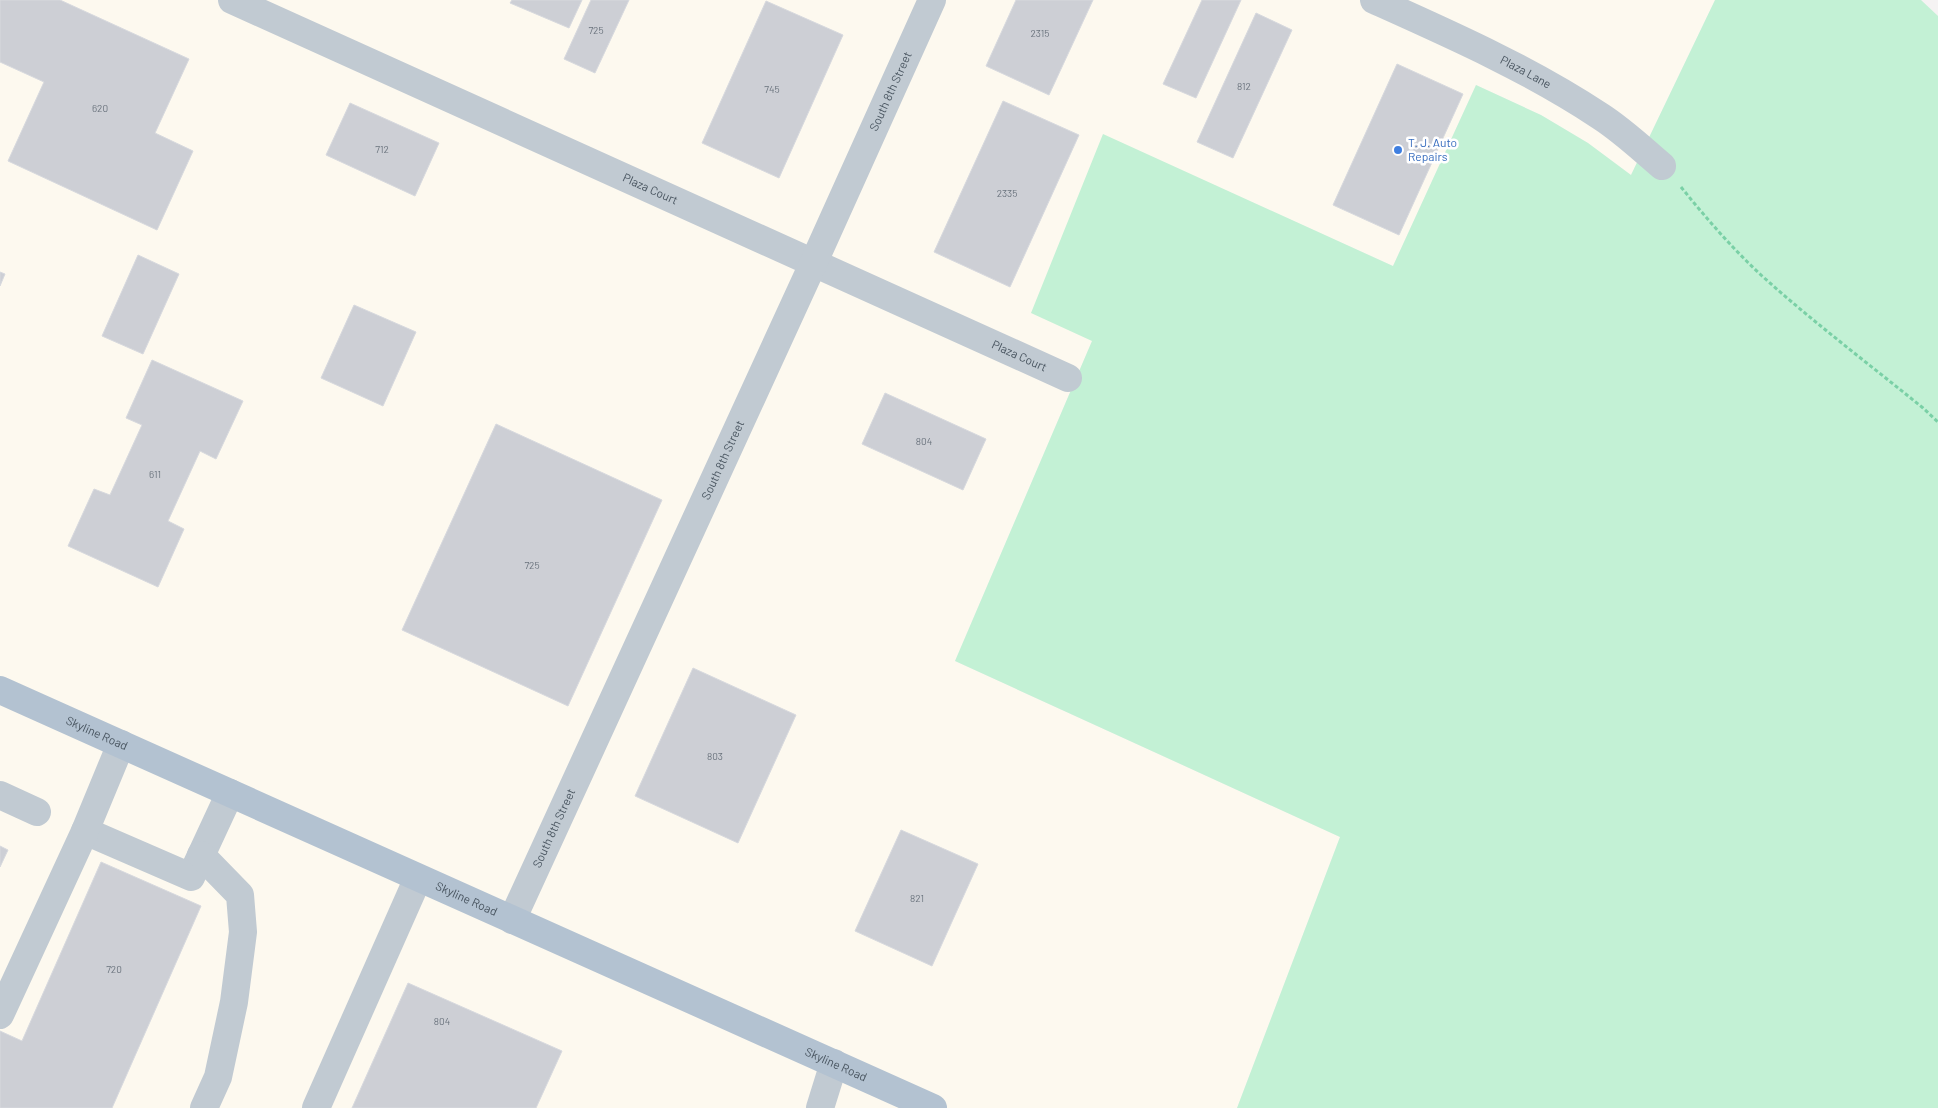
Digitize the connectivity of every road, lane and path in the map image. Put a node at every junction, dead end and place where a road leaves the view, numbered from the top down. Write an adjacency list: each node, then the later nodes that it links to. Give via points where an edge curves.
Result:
1 (232, 0): 5 (street, Plaza Court)
2 (932, 0): 5 (street, South 8th Street)
3 (1374, 0): 4 (street, Plaza Lane, via 1546,81 1602,117)
4 (1662, 166): 7 (path, via 1760,274)
5 (813, 264): 6 (street, Plaza Court); 16 (street, South 8th Street)
6 (1068, 378)
7 (1938, 422)
8 (0, 690): 9 (main road, Skyline Road)
9 (121, 744): 10 (main road, Skyline Road); 13 (street)
10 (230, 793): 14 (street); 15 (main road, Skyline Road)
11 (0, 794): 12 (street)
12 (37, 812)
13 (85, 830): 14 (street, via 191,877); 17 (street)
14 (201, 855): 19 (street, via 240,895 243,932 234,1002 218,1077)
15 (418, 878): 16 (main road, Skyline Road); 20 (street)
16 (512, 920): 18 (main road, Skyline Road)
17 (0, 1015)
18 (834, 1063): 21 (street); 22 (main road, Skyline Road)
19 (204, 1108)
20 (316, 1108)
21 (820, 1108)
22 (933, 1108)

